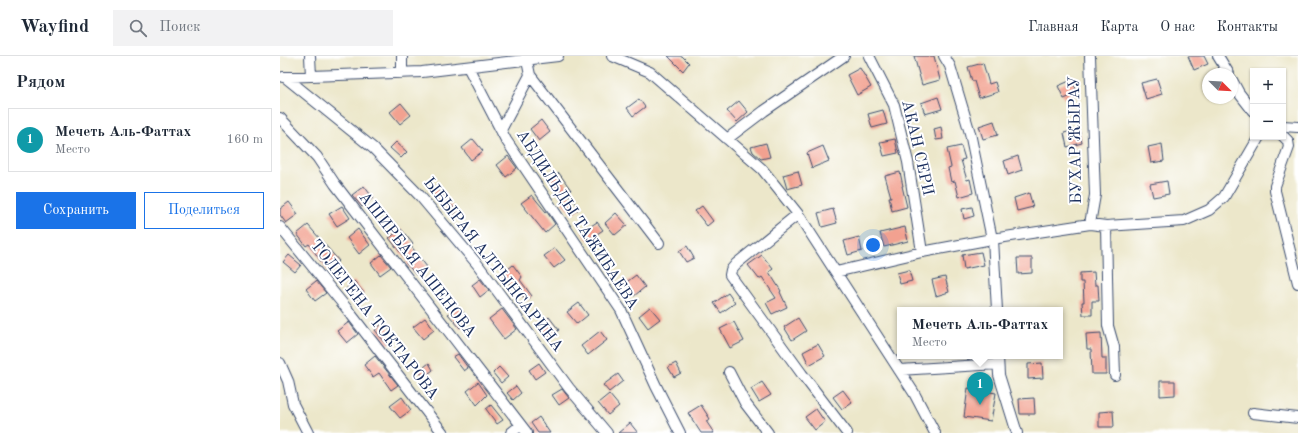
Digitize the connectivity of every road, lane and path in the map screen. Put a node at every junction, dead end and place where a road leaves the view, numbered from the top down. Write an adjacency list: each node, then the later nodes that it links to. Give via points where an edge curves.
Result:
1 (310, 56): 15 (street)
2 (402, 56): 13 (street)
3 (558, 56): 10 (street)
4 (844, 56): 24 (street, via 764,110)
5 (869, 56): 32 (street, АКАН СЕРИ, via 894,105 908,162)
6 (944, 56): 30 (street, via 950,66 970,133)
7 (1090, 56): 27 (street, БУХАР ЖЫРАУ, via 1095,195)
8 (1218, 56): 12 (street)
9 (619, 57): 24 (street, via 650,72)
10 (527, 58): 11 (street); 14 (street)
11 (468, 67): 13 (street); 22 (street, АБДИЛЬДЫ ТАЖИБАЕВА)
12 (1225, 68)
13 (402, 73): 15 (street)
14 (530, 75): 22 (street); 31 (street)
15 (311, 76): 16 (street)
16 (283, 77): 47 (street, ЫБЫРАЯ АЛТЫНСАРИНА, via 373,148 420,196 478,265 569,388)
17 (1238, 90): 18 (street)
18 (1250, 107)
19 (280, 118): 43 (street, АШИРБАЯ АШЕНОВА, via 317,158)
20 (1286, 126): 21 (street)
21 (1298, 128)
22 (501, 130): 48 (street, АБДИЛЬДЫ ТАЖИБАЕВА, via 621,310)
23 (1286, 139): 34 (street, via 1289,147 1275,190)
24 (727, 140): 26 (street, via 762,169)
25 (1257, 140): 28 (street, via 1224,197 1209,210 1184,221)
26 (798, 214): 33 (street); 50 (street, via 736,264 730,275)
27 (1090, 224): 28 (street); 30 (street)
28 (1106, 226): 40 (street, via 1108,326 1114,347)
29 (280, 227): 45 (street, ТОЛЕГЕНА ТОКТАРОВА)
30 (992, 239): 32 (street); 35 (street)
31 (659, 243)
32 (922, 252): 33 (street)
33 (836, 272): 38 (street)
34 (1298, 283)
35 (997, 307)
36 (998, 360): 38 (street); 52 (street, via 999,375)
37 (280, 363): 44 (street, via 288,381 293,404)
38 (899, 370): 51 (street)
39 (729, 372): 49 (street, via 745,403)
40 (1115, 375)
41 (1253, 413): 42 (street)
42 (1298, 418)
43 (524, 429): 46 (street)
44 (308, 433)
45 (443, 433)
46 (511, 433)
47 (607, 433)
48 (680, 433)
49 (768, 433)
50 (847, 433)
51 (936, 433)
52 (1017, 433)

